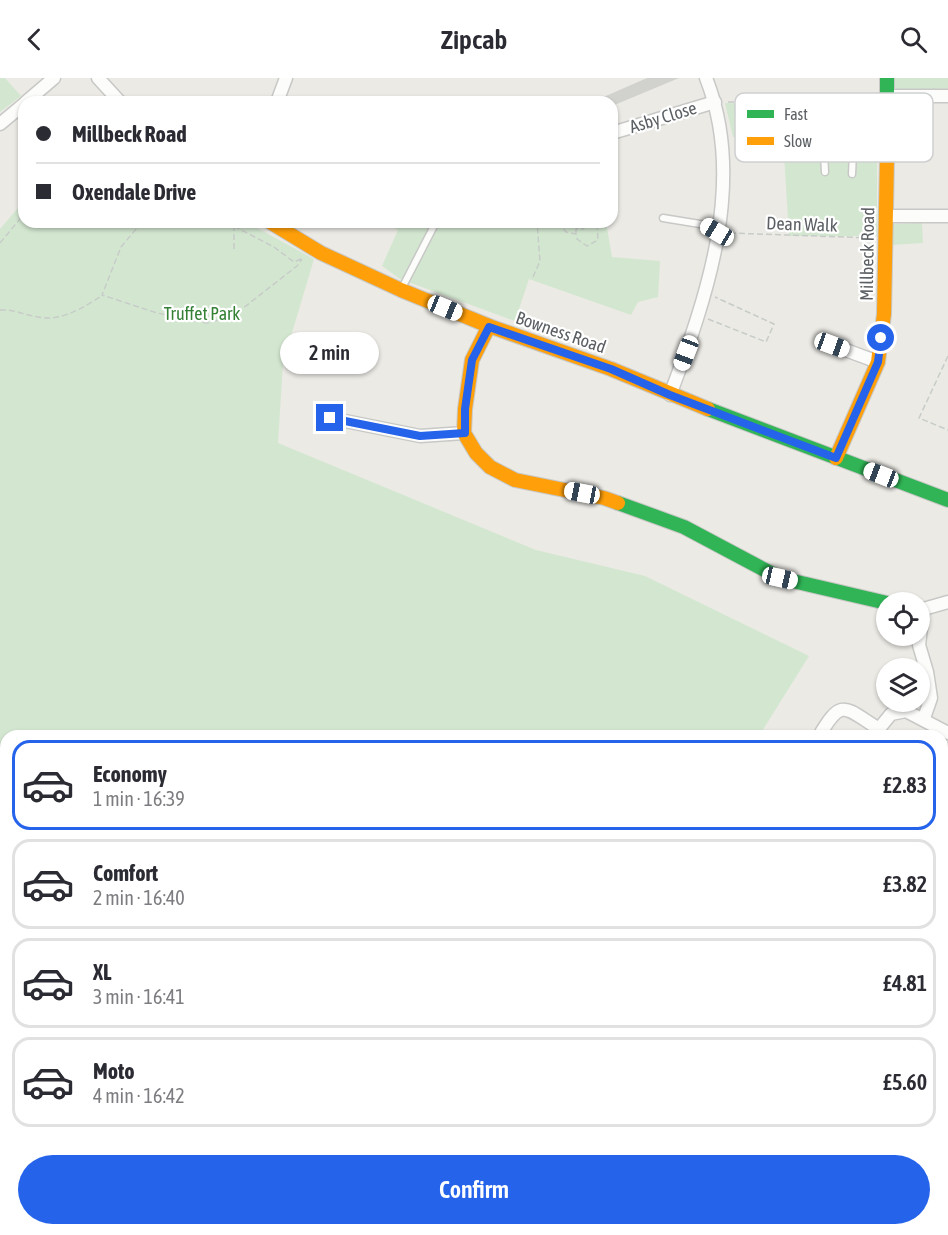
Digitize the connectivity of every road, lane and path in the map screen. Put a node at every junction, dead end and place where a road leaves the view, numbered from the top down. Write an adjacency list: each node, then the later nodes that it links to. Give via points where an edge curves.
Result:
1 (54, 78): 5 (street)
2 (98, 78): 6 (street)
3 (286, 78): 7 (street)
4 (706, 78): 10 (street)
5 (33, 96)
6 (113, 96)
7 (279, 96)
8 (948, 96): 9 (street)
9 (933, 97)
10 (715, 102): 11 (path); 14 (street, Asby Close); 33 (street, via 722,137)
11 (735, 102)
12 (18, 109): 13 (street)
13 (0, 124)
14 (618, 131)
15 (824, 162): 18 (lane)
16 (853, 162): 19 (lane)
17 (886, 162): 20 (street, Millbeck Road)
18 (825, 172)
19 (852, 174)
20 (887, 216): 21 (street); 35 (street, Millbeck Road)
21 (948, 216)
22 (663, 218): 33 (lane, via 706,225)
23 (18, 221): 36 (path)
24 (137, 228): 41 (path, via 121,247)
25 (234, 228): 37 (path)
26 (236, 228): 41 (path, via 294,262 302,259 226,318 207,323 157,313)
27 (280, 228): 39 (street, Bowness Road, via 321,253)
28 (433, 228): 39 (lane)
29 (537, 228): 38 (path, via 540,261)
30 (563, 228): 34 (path)
31 (584, 228): 34 (path, via 576,229)
32 (597, 228): 34 (path, via 598,240 594,244 583,244)
33 (717, 232): 35 (path, Dean Walk); 40 (street)
34 (576, 234)
35 (887, 239): 47 (street, Millbeck Road)
36 (0, 243)
37 (234, 249)
38 (533, 277)
39 (401, 290): 44 (street, Bowness Road)
40 (706, 293): 43 (street); 43 (path, via 774,324 766,342)
41 (102, 295): 42 (path, via 84,308 61,316 40,318)
42 (0, 310)
43 (699, 315): 48 (street)
44 (489, 327): 48 (street, Bowness Road, via 611,369); 51 (street, via 472,360)
45 (832, 345): 47 (street)
46 (948, 356): 50 (path, via 919,418)
47 (878, 362): 52 (street, Millbeck Road)
48 (670, 395): 52 (street, Bowness Road)
49 (331, 409): 51 (street, via 330,418 420,436)
50 (948, 430)
51 (465, 433): 54 (street, via 490,467 516,480 604,498 684,527 780,578)
52 (836, 458): 53 (street, Bowness Road)
53 (948, 500)
54 (876, 600)
55 (948, 602): 56 (street)
56 (930, 608)
57 (919, 646): 58 (street, via 931,698)
58 (924, 718): 61 (street, via 906,711 891,714); 62 (street)
59 (823, 730): 60 (street, via 839,709 848,710)
60 (872, 730)
61 (878, 730)
62 (943, 730)

